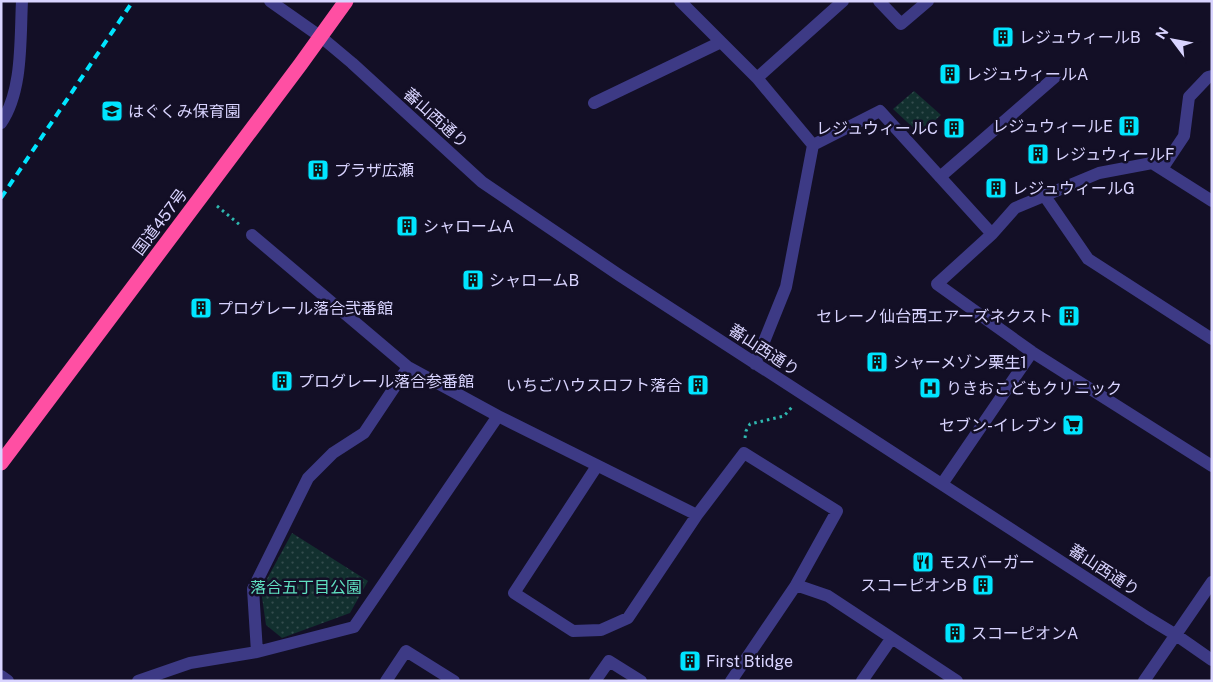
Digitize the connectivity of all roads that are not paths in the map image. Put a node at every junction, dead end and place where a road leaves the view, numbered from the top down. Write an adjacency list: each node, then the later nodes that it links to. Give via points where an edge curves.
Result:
1 (22, 1): 14 (street, via 16,87)
2 (270, 1): 8 (street, 蕃山西通り)
3 (346, 1): 8 (highway, 国道457号)
4 (680, 1): 9 (street)
5 (843, 1): 12 (street)
6 (879, 1): 7 (street, via 900,24)
7 (928, 1)
8 (321, 37): 24 (street, 蕃山西通り, via 482,182); 27 (highway, 国道457号)
9 (721, 42): 12 (street); 13 (street)
10 (1212, 76): 16 (street, via 1189,98 1184,136)
11 (1055, 77): 17 (street)
12 (757, 78): 15 (street)
13 (594, 103)
14 (1, 123)
15 (813, 145): 17 (street, via 880,111); 24 (street, via 786,287)
16 (1162, 169): 18 (street, via 1152,163 1099,172); 19 (street)
17 (940, 177): 20 (street)
18 (1044, 195): 20 (street, via 1016,208); 22 (street, via 1088,259)
19 (1212, 201)
20 (992, 234): 23 (street, via 937,284)
21 (252, 235): 25 (street)
22 (1212, 339)
23 (1032, 352): 29 (street); 30 (street)
24 (755, 364): 30 (street, 蕃山西通り)
25 (408, 367): 26 (street); 36 (street, via 364,433 333,453 308,478 253,589)
26 (498, 416): 28 (street); 36 (street, via 354,627)
27 (1, 463)
28 (597, 466): 31 (street); 31 (street, via 514,593 573,631 601,630 628,618)
29 (1212, 466)
30 (942, 484): 34 (street, 蕃山西通り)
31 (697, 515): 33 (street, via 744,453 837,511)
32 (1212, 582): 34 (street)
33 (796, 585): 35 (street, via 828,596); 45 (street)
34 (1176, 635): 37 (street, 蕃山西通り); 48 (street)
35 (891, 638): 46 (street); 47 (street)
36 (257, 652): 40 (street, via 190,663)
37 (1212, 660)
38 (1, 676): 39 (street)
39 (8, 681)
40 (138, 681)
41 (386, 681): 42 (street, via 406,651)
42 (454, 681)
43 (595, 681): 44 (street, via 609,660)
44 (641, 681)
45 (730, 681)
46 (862, 681)
47 (957, 681)
48 (1144, 681)

